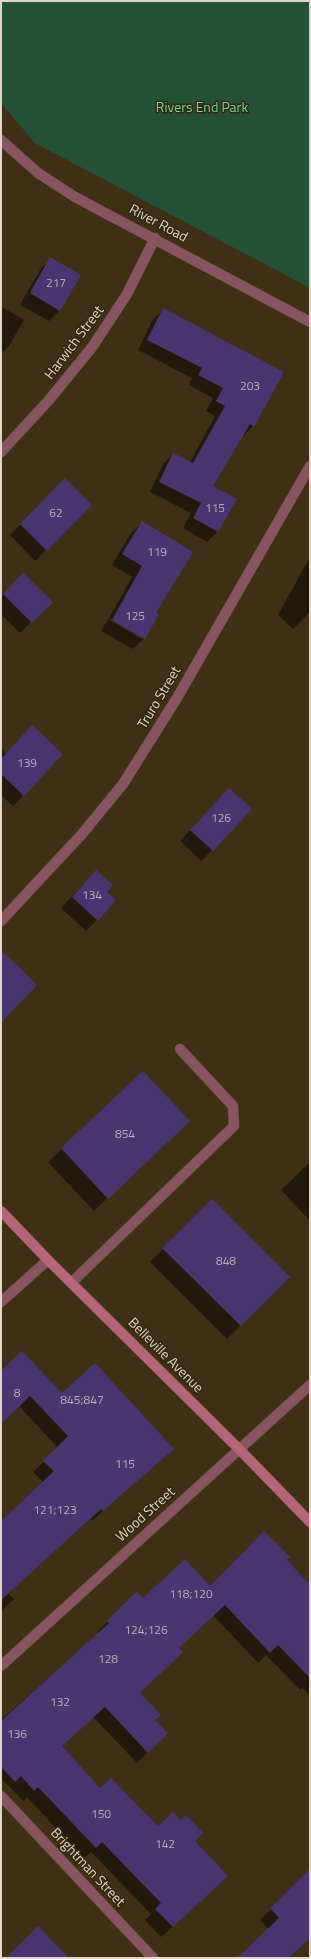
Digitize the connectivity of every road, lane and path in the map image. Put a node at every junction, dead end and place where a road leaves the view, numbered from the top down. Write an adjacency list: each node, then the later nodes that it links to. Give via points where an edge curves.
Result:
1 (1, 140): 2 (street, River Road, via 27,164 56,185)
2 (155, 238): 3 (street, River Road); 4 (street, Harwich Street, via 127,294 93,346 49,400)
3 (310, 322)
4 (1, 452)
5 (310, 466): 6 (street, Truro Street, via 184,686 123,784 82,834)
6 (1, 920)
7 (180, 1049): 10 (street, via 234,1106 234,1126)
8 (1, 1210): 9 (main road, Belleville Avenue)
9 (48, 1260): 10 (main road, Belleville Avenue); 11 (street)
10 (71, 1283): 13 (main road, Belleville Avenue)
11 (1, 1302)
12 (310, 1385): 13 (street, Wood Street)
13 (239, 1449): 14 (main road, Belleville Avenue); 15 (street, Wood Street)
14 (310, 1522)
15 (1, 1666)
16 (1, 1796): 17 (street, Brightman Street)
17 (153, 1958)

